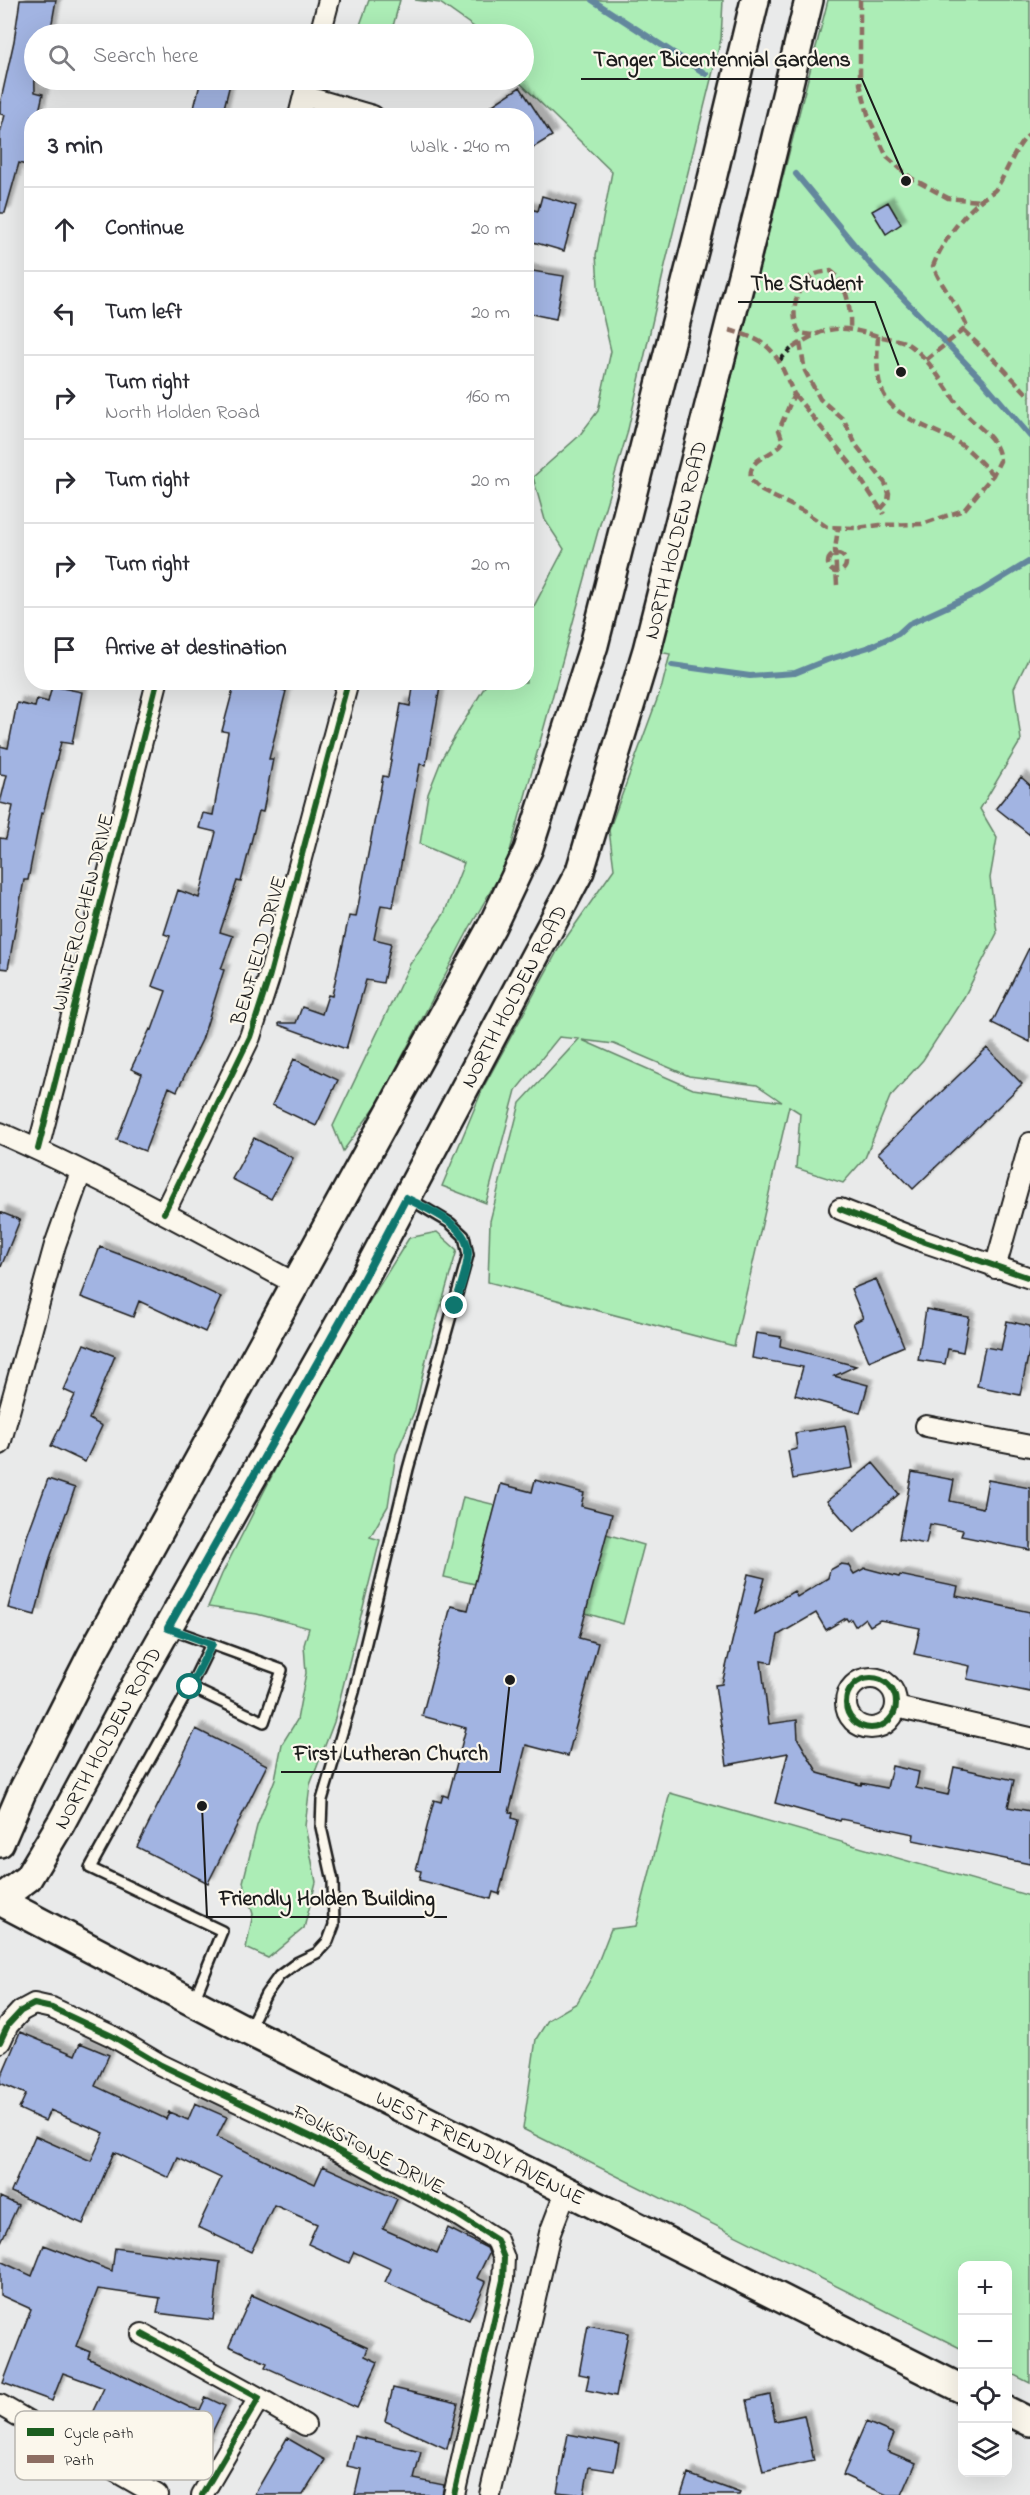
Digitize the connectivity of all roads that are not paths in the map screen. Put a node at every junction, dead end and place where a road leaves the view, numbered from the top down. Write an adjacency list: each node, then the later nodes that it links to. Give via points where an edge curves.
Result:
1 (329, 0): 4 (street)
2 (754, 0): 20 (main road, via 594,645 528,850 492,926)
3 (809, 0): 15 (main road, NORTH HOLDEN ROAD, via 650,639 580,871)
4 (323, 24)
5 (306, 90): 7 (street)
6 (311, 90): 8 (street)
7 (301, 108)
8 (354, 108)
9 (155, 690): 13 (street, WINTERLOCHEN DRIVE)
10 (346, 690): 17 (street, BENFIELD DRIVE, via 250,1037)
11 (0, 1132): 13 (street)
12 (1030, 1143): 18 (street)
13 (38, 1149): 14 (street)
14 (81, 1172): 17 (street); 22 (street, via 55,1245)
15 (406, 1198): 24 (main road, NORTH HOLDEN ROAD); 32 (lane, via 450,1223 464,1236 468,1255 408,1469 354,1692 321,1800 321,1827 333,1881 334,1925 328,1941 317,1953 279,1976)
16 (840, 1209): 18 (street)
17 (164, 1214): 20 (street)
18 (995, 1268): 19 (street)
19 (1030, 1278)
20 (296, 1284): 29 (main road, via 91,1656)
21 (926, 1426): 23 (street)
22 (0, 1444)
23 (1030, 1446)
24 (168, 1628): 25 (lane); 30 (main road, NORTH HOLDEN ROAD, via 28,1878)
25 (212, 1644): 26 (lane); 26 (lane, via 282,1670 264,1722)
26 (190, 1687): 31 (lane, via 90,1868 222,1931)
27 (896, 1707): 28 (street)
28 (1030, 1738)
29 (0, 1843)
30 (0, 1900): 31 (main road, WEST FRIENDLY AVENUE)
31 (193, 2002): 32 (main road, WEST FRIENDLY AVENUE)
32 (248, 2031): 34 (main road, WEST FRIENDLY AVENUE)
33 (0, 2042): 48 (street, FOLKSTONE DRIVE, via 21,2011 34,2004 52,2008 316,2139 497,2240 504,2258 503,2280)
34 (566, 2191): 36 (main road, WEST FRIENDLY AVENUE); 49 (street, via 550,2233)
35 (142, 2334): 37 (street)
36 (958, 2387)
37 (259, 2398): 42 (street); 43 (street)
38 (0, 2405): 40 (street)
39 (1012, 2413): 41 (main road)
40 (15, 2414)
41 (1030, 2422)
42 (305, 2425)
43 (213, 2476)
44 (131, 2480): 46 (street)
45 (211, 2480): 47 (street)
46 (157, 2495)
47 (202, 2495)
48 (454, 2495)
49 (490, 2495)

